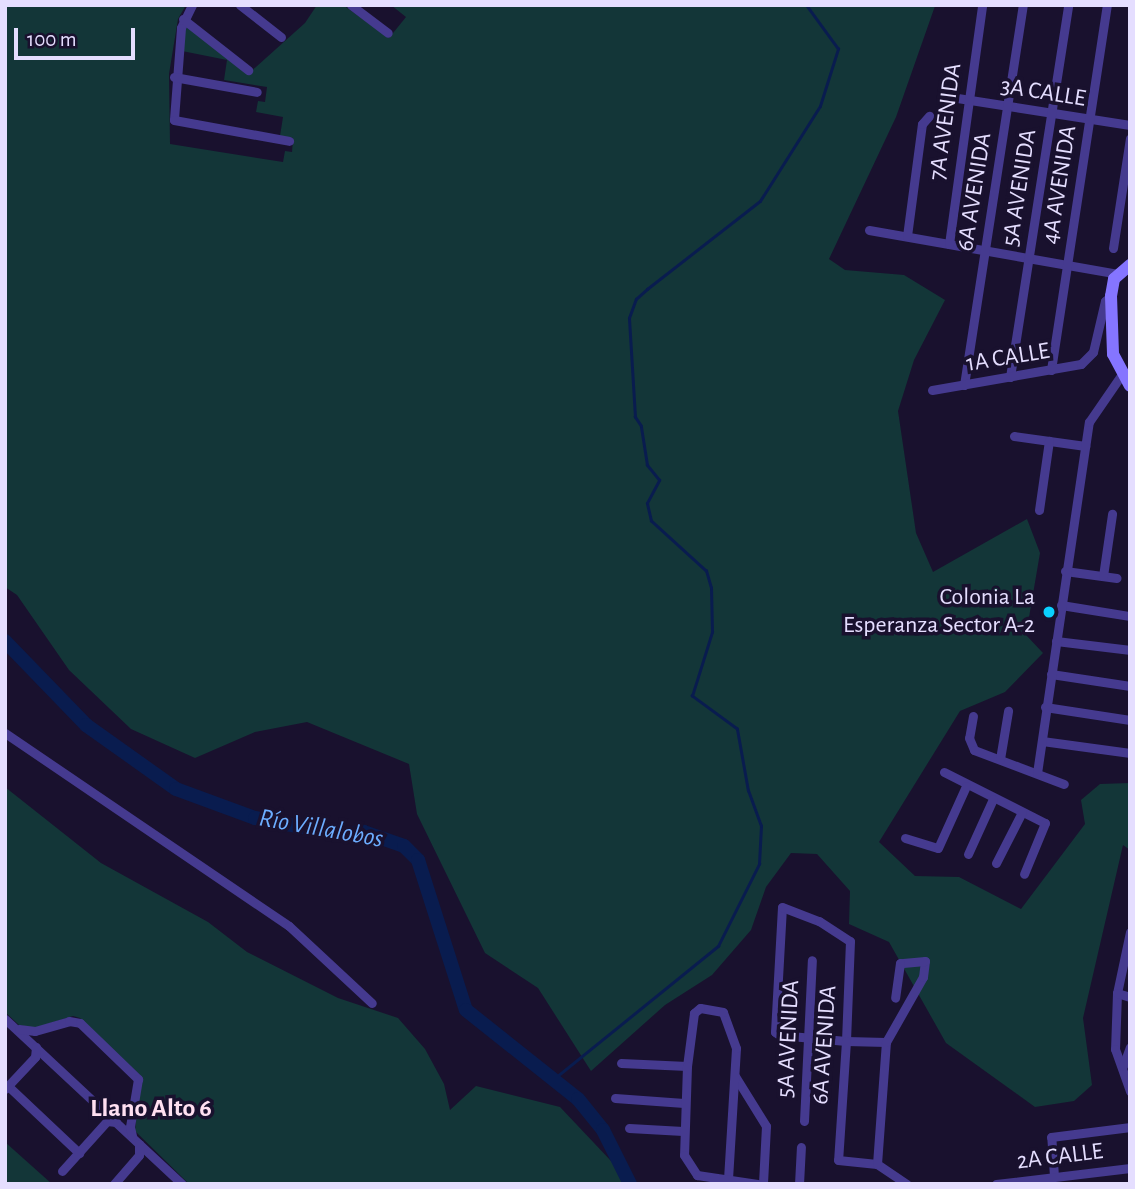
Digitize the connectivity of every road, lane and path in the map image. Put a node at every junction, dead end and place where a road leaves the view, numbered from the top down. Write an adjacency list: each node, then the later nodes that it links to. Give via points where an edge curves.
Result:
1 (192, 5): 8 (street)
2 (240, 5): 10 (street)
3 (351, 5): 9 (street)
4 (982, 5): 15 (street, 7A AVENIDA)
5 (1023, 5): 16 (street, 6A AVENIDA)
6 (1068, 5): 17 (street, 5A AVENIDA)
7 (1107, 5): 19 (street, 4A AVENIDA)
8 (183, 19): 11 (street); 12 (street)
9 (388, 33)
10 (281, 37)
11 (247, 70)
12 (174, 77): 13 (street); 22 (street, via 173,118 179,123)
13 (257, 92)
14 (951, 97): 15 (street, 3A CALLE)
15 (968, 101): 16 (street, 3A CALLE); 25 (street, 7A AVENIDA)
16 (1007, 107): 17 (street, 3A CALLE); 27 (street, 6A AVENIDA)
17 (1051, 114): 19 (street, 3A CALLE); 28 (street, 5A AVENIDA)
18 (929, 116): 24 (street, via 922,124)
19 (1089, 120): 20 (street, 3A CALLE); 29 (street, 4A AVENIDA)
20 (1130, 125)
21 (1130, 138): 26 (street)
22 (289, 141)
23 (869, 230): 24 (street)
24 (906, 236): 25 (street)
25 (950, 244): 27 (street)
26 (1113, 248)
27 (985, 250): 28 (street); 36 (street, 6A AVENIDA)
28 (1028, 257): 29 (street); 35 (street, 5A AVENIDA)
29 (1068, 263): 31 (street); 33 (street, 4A AVENIDA)
30 (1130, 265): 31 (main road)
31 (1119, 274): 32 (main road)
32 (1111, 296): 33 (street, 1A CALLE, via 1105,301 1088,359); 34 (main road, via 1112,352)
33 (1051, 370): 35 (street, 1A CALLE)
34 (1126, 376): 37 (main road); 41 (street, via 1092,414)
35 (1010, 377): 36 (street, 1A CALLE)
36 (964, 385): 38 (street, 1A CALLE)
37 (1130, 386)
38 (932, 390)
39 (1014, 436): 40 (street)
40 (1049, 441): 41 (street); 42 (street)
41 (1085, 446): 44 (street)
42 (1039, 510)
43 (1112, 514): 45 (street)
44 (1065, 571): 45 (street); 47 (street)
45 (1103, 576): 46 (street)
46 (1117, 578)
47 (1060, 605): 48 (street); 49 (street)
48 (1130, 616)
49 (1056, 641): 50 (street); 51 (street)
50 (1130, 650)
51 (1051, 674): 52 (street); 53 (street)
52 (1130, 686)
53 (1045, 707): 56 (street); 58 (street)
54 (1008, 711): 60 (street)
55 (973, 716): 60 (street, via 970,746)
56 (1130, 720)
57 (5, 733): 76 (street, via 289,926)
58 (1042, 741): 59 (street); 62 (street)
59 (1130, 753)
60 (1000, 759): 62 (street)
61 (944, 772): 64 (street)
62 (1037, 773): 63 (street)
63 (1064, 784)
64 (966, 786): 65 (street); 67 (street, via 939,847)
65 (993, 799): 66 (street); 68 (street)
66 (1022, 812): 69 (street); 70 (street, via 1045,823)
67 (905, 838)
68 (968, 854)
69 (996, 863)
70 (1024, 874)
71 (1130, 932): 73 (street)
72 (812, 960): 79 (street, 5A AVENIDA)
73 (1117, 993): 74 (street); 86 (street, via 1115,1049)
74 (1130, 997)
75 (895, 999): 81 (street, via 900,963 925,961 923,976)
76 (372, 1003)
77 (5, 1021): 78 (street)
78 (15, 1027): 82 (street); 97 (street, via 32,1032 68,1021 80,1023 138,1079 130,1127)
79 (809, 1038): 80 (street); 80 (street, 6A AVENIDA, via 779,1035 774,1030 781,910 788,906 846,937 850,944); 92 (street, 5A AVENIDA)
80 (846, 1041): 81 (street); 100 (street, 6A AVENIDA, via 837,1157 843,1163)
81 (886, 1042): 100 (street)
82 (36, 1047): 88 (street, via 36,1057); 93 (street)
83 (1130, 1047): 86 (street)
84 (621, 1063): 85 (street)
85 (687, 1066): 87 (street, via 694,1013 700,1008 716,1009 725,1016 736,1048); 91 (street)
86 (1122, 1066): 89 (street)
87 (735, 1076): 105 (street); 112 (street, via 766,1126)
88 (7, 1088): 99 (street)
89 (1130, 1091)
90 (615, 1098): 91 (street)
91 (684, 1103): 96 (street)
92 (804, 1121)
93 (116, 1122): 97 (street); 99 (street, via 107,1121)
94 (1130, 1127): 104 (street, via 1051,1137)
95 (629, 1128): 96 (street)
96 (683, 1131): 106 (street, via 684,1155)
97 (136, 1140): 109 (street, via 139,1155); 110 (street)
98 (802, 1147): 113 (street)
99 (79, 1153): 102 (street)
100 (877, 1164): 114 (street)
101 (1130, 1168): 103 (street, 2A CALLE)
102 (62, 1171)
103 (1076, 1174): 104 (street, 2A CALLE); 116 (street)
104 (1054, 1176): 107 (street, 2A CALLE)
105 (728, 1179): 106 (street); 111 (street)
106 (697, 1180)
107 (1032, 1182): 108 (street, 2A CALLE)
108 (1009, 1183): 115 (street, 2A CALLE)
109 (114, 1184)
110 (182, 1184)
111 (757, 1184)
112 (763, 1184)
113 (799, 1184)
114 (907, 1184)
115 (996, 1184)
116 (1082, 1184)

